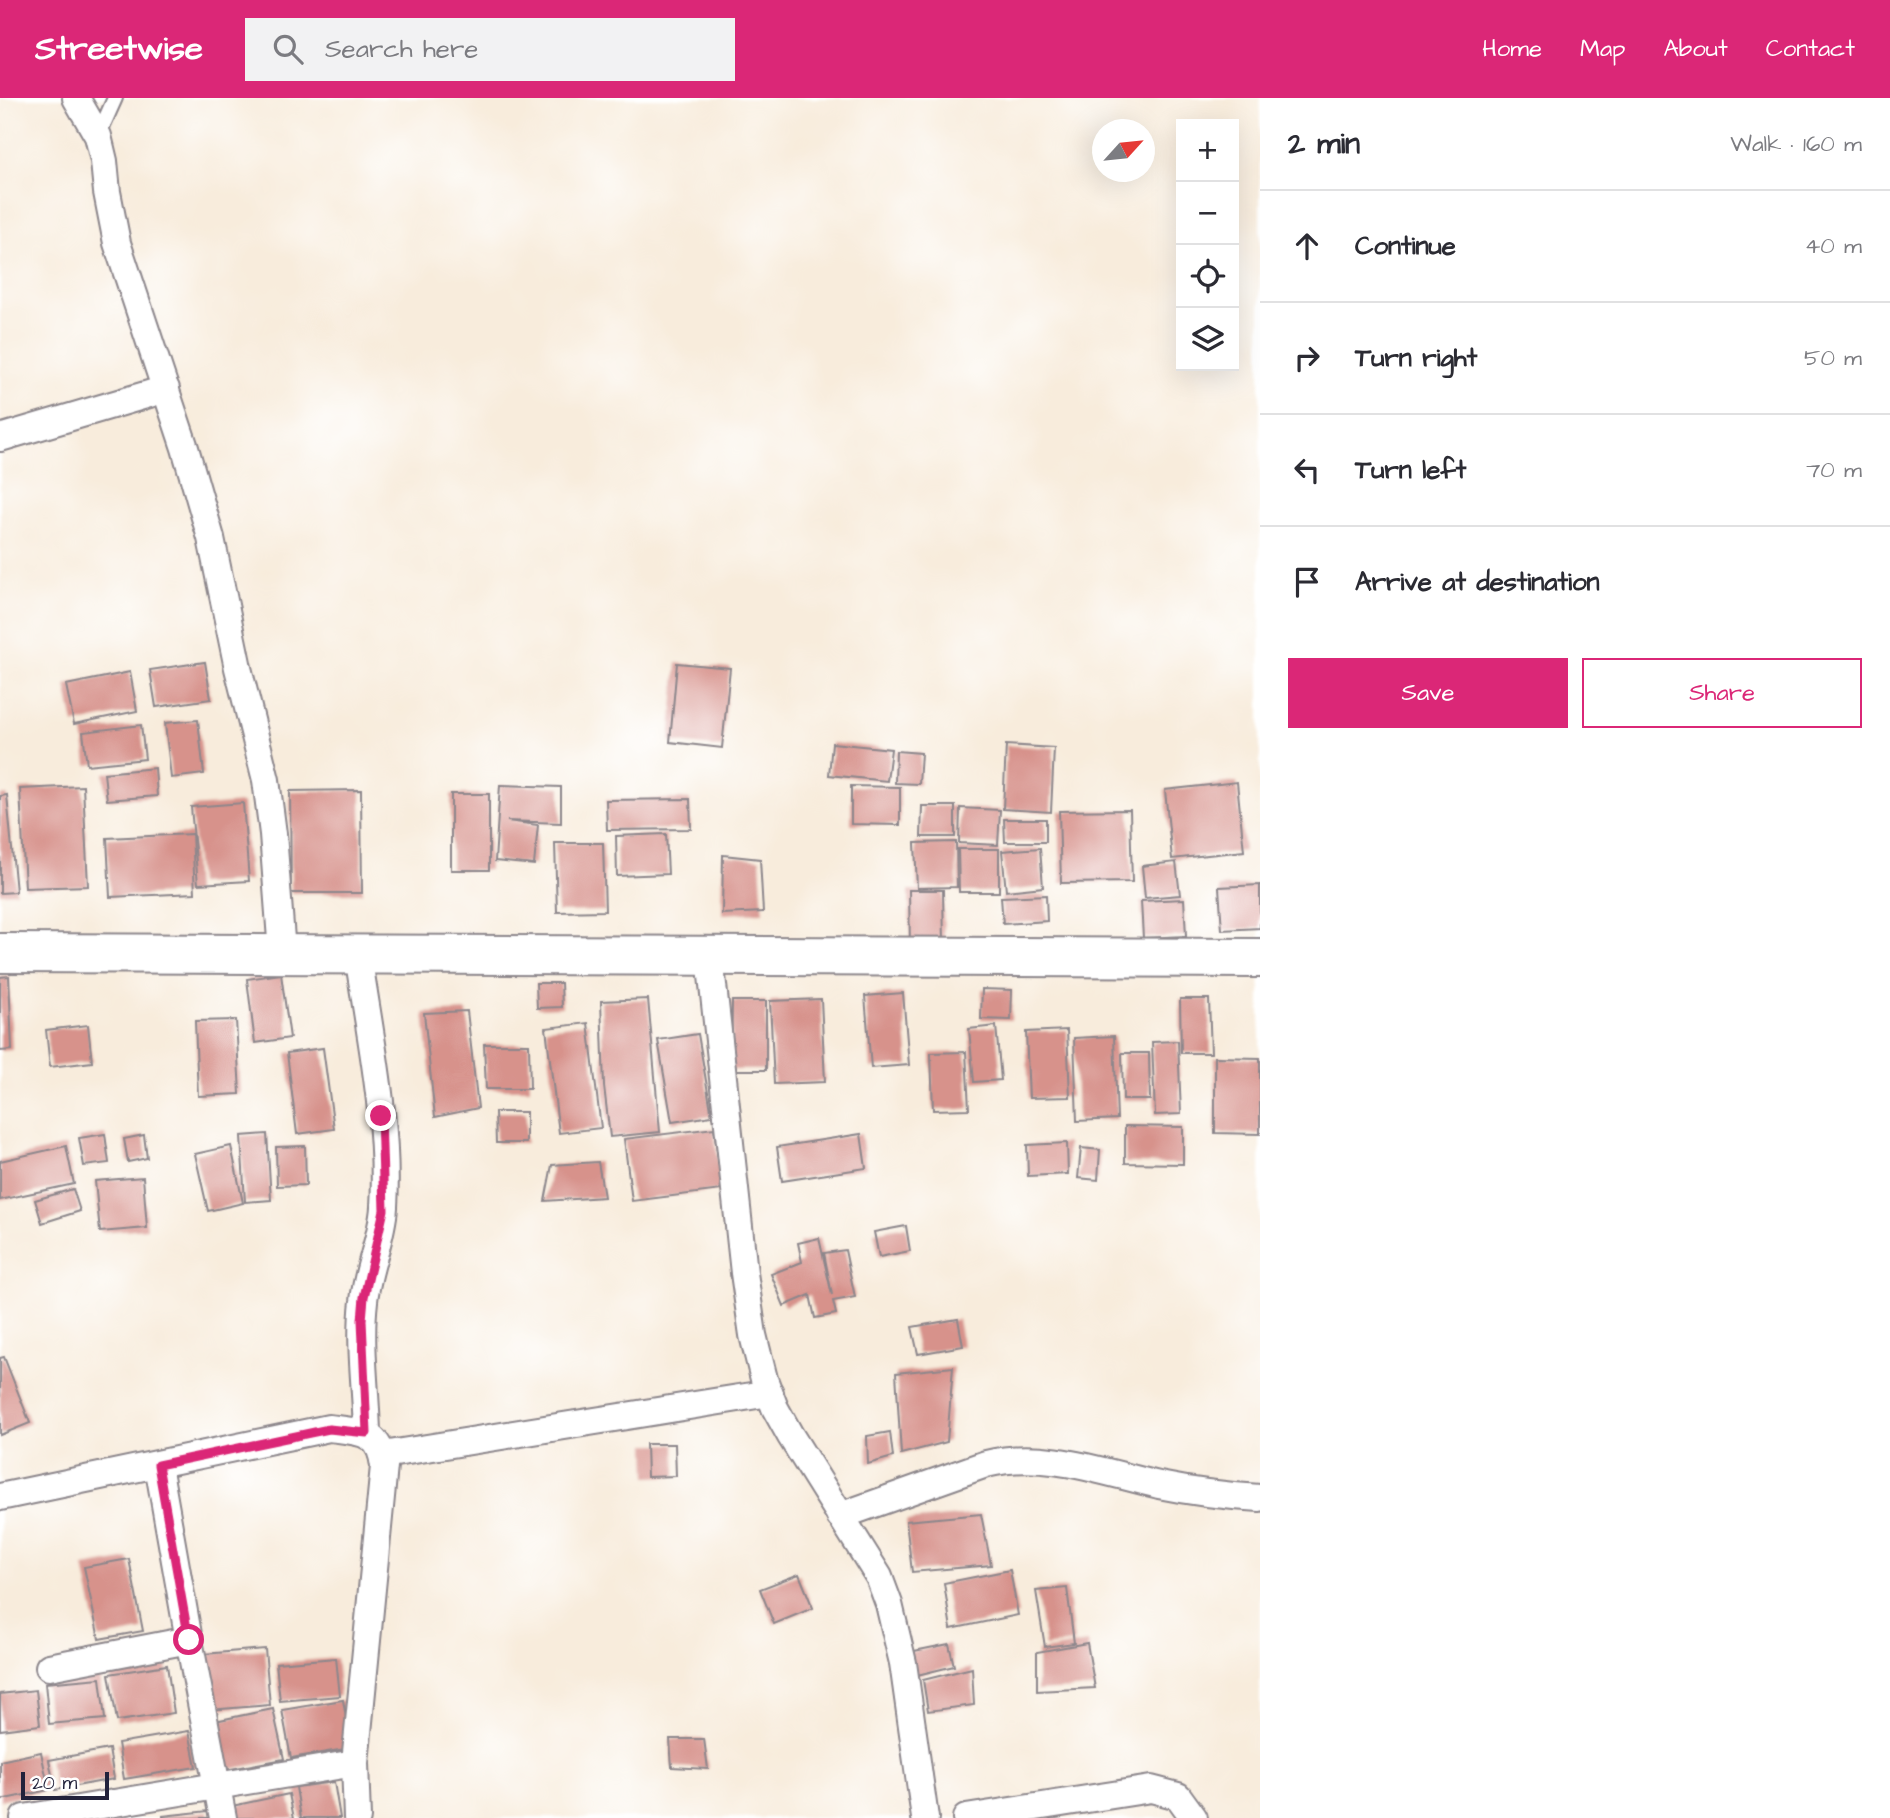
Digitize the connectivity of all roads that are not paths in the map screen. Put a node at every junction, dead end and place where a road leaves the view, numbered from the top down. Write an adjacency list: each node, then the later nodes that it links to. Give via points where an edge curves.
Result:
1 (76, 98): 3 (street)
2 (115, 98): 3 (lane)
3 (98, 136): 4 (street, via 117,243)
4 (166, 390): 5 (street); 7 (street, via 211,538 267,780)
5 (0, 438)
6 (0, 953): 7 (main road)
7 (282, 953): 8 (main road)
8 (358, 954): 9 (main road); 12 (street, via 381,1116 384,1173 384,1210 362,1320)
9 (710, 957): 10 (main road); 11 (street, via 744,1273 753,1335)
10 (1260, 958)
11 (770, 1393): 13 (street); 17 (street)
12 (367, 1433): 13 (street); 14 (street, via 329,1429)
13 (383, 1455): 20 (street)
14 (158, 1465): 15 (street); 18 (street)
15 (0, 1497)
16 (1260, 1499): 17 (street, via 1199,1493 1024,1458 986,1464)
17 (840, 1516): 25 (street, via 878,1577 889,1604 903,1663)
18 (189, 1640): 19 (street); 21 (street)
19 (50, 1667)
20 (355, 1763): 21 (street); 24 (street)
21 (218, 1784): 22 (street); 23 (street)
22 (24, 1818)
23 (223, 1818)
24 (357, 1818)
25 (925, 1818)
26 (966, 1818): 27 (street, via 1151,1789 1178,1796)
27 (1194, 1818)

